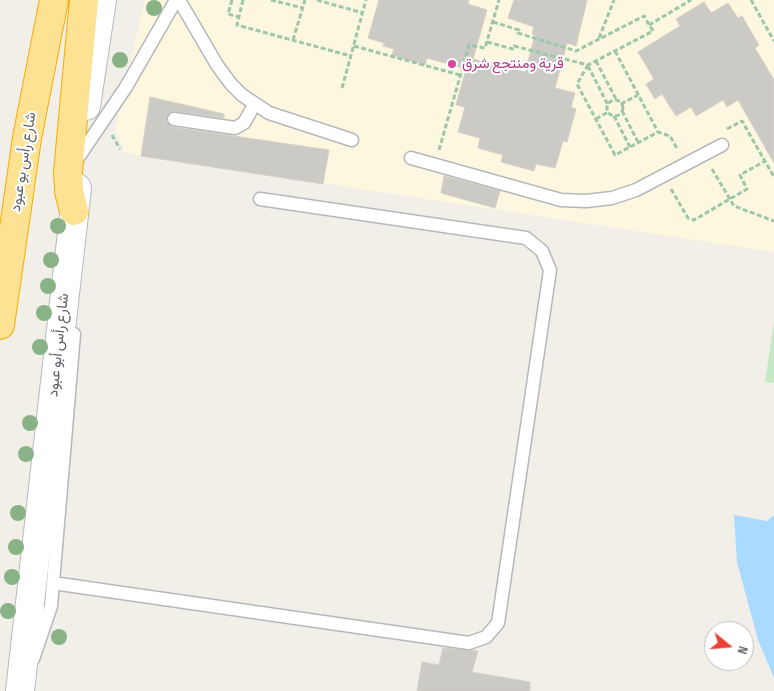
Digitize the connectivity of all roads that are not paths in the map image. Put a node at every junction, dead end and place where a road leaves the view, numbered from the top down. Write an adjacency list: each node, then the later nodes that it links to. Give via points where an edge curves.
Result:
1 (54, 0): 13 (highway, شارع رأس بو عبود, via 27,138)
2 (84, 0): 12 (highway, via 68,172)
3 (102, 0): 9 (street, شارع رأس أبو عبود)
4 (178, 0): 5 (lane, via 231,84); 9 (lane, via 126,87)
5 (254, 105): 6 (lane, via 244,122 235,128); 7 (lane, via 291,122)
6 (174, 119)
7 (352, 140)
8 (722, 145): 10 (lane, via 636,190 586,202 561,200)
9 (80, 155): 12 (street, شارع رأس أبو عبود)
10 (411, 158)
11 (260, 199): 14 (lane, via 526,238 542,251 550,270 498,623 486,637 469,643)
12 (74, 211): 14 (lane, via 80,259); 15 (street, شارع رأس أبو عبود)
13 (0, 326)
14 (53, 583): 15 (lane, via 46,624)
15 (20, 688)

